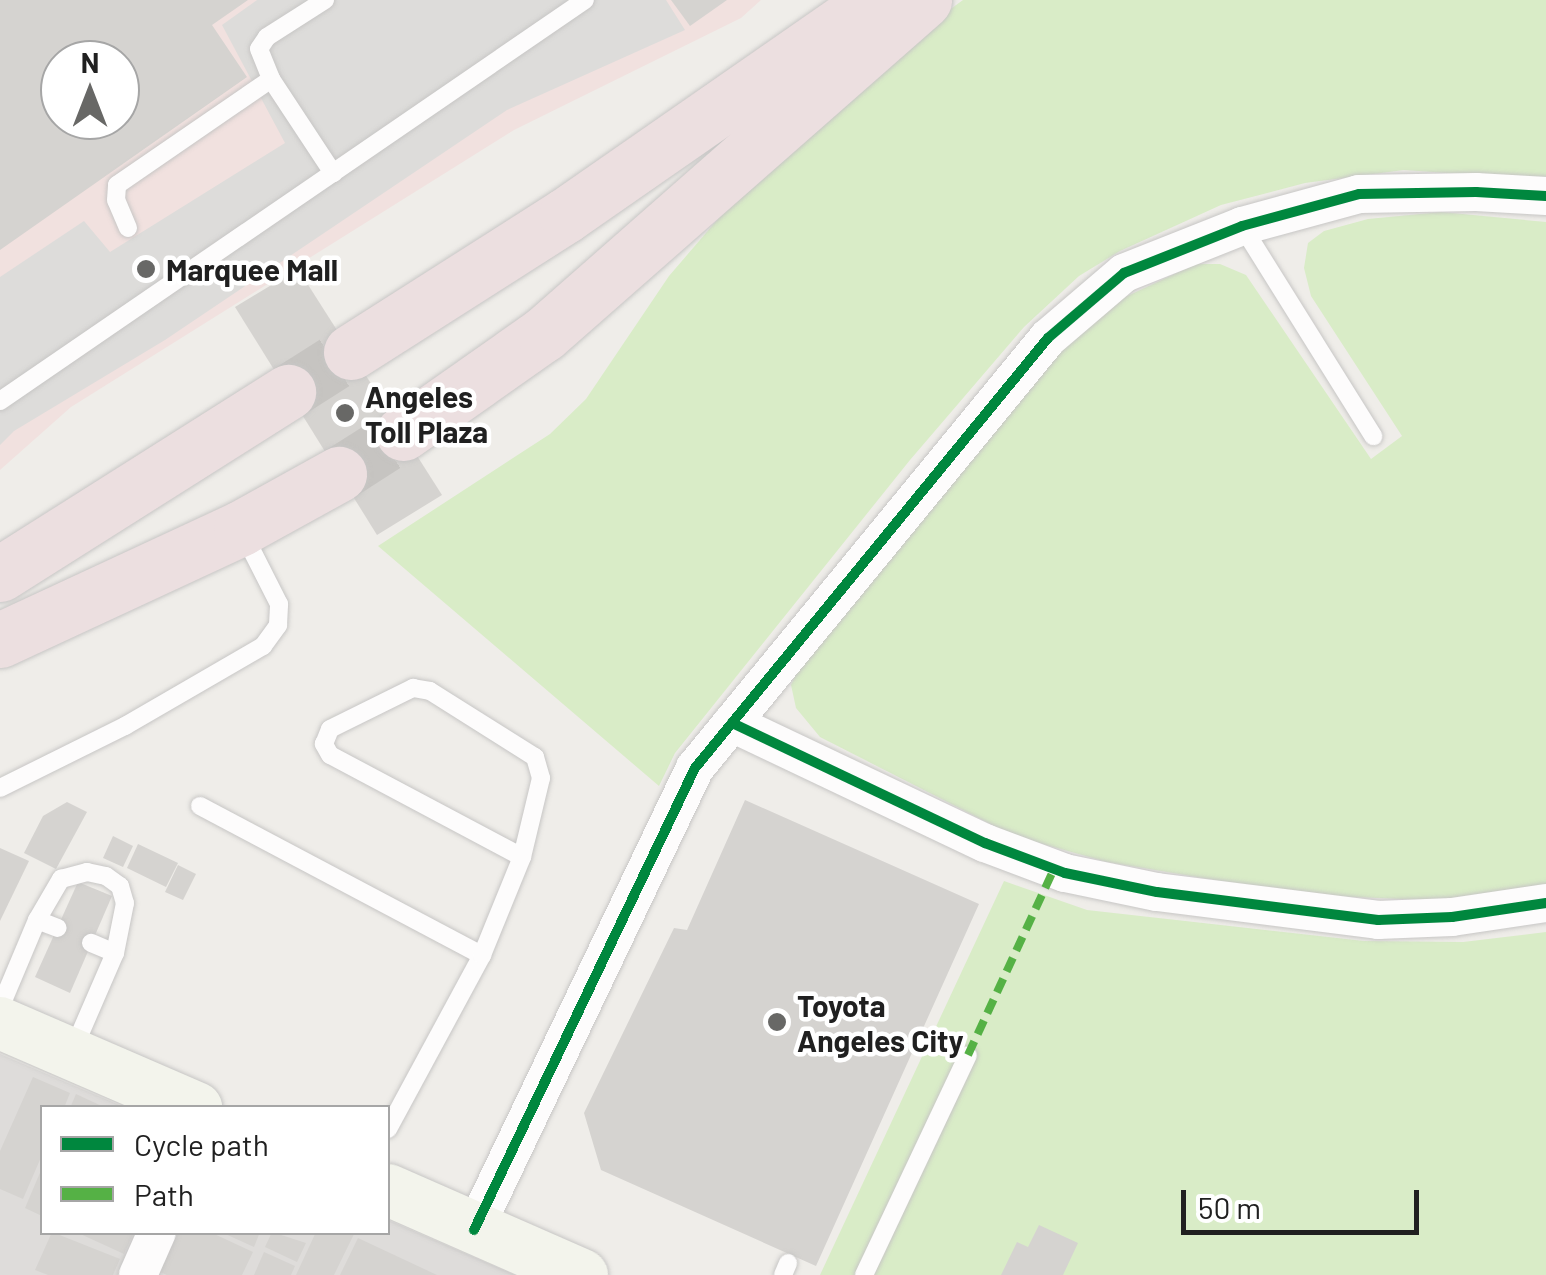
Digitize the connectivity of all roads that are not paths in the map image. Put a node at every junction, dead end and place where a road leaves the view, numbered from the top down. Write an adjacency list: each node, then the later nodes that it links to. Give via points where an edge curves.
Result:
1 (325, 0): 4 (lane, via 259,48)
2 (573, 4): 5 (lane)
3 (908, 5): 9 (highway); 12 (highway, via 544,334)
4 (270, 79): 5 (lane); 8 (lane, via 117,185)
5 (332, 173): 11 (lane)
6 (1546, 196): 7 (street, via 1359,194)
7 (1242, 226): 13 (lane); 18 (street, via 1124,273 1048,338)
8 (128, 228)
9 (352, 352)
10 (288, 392): 16 (highway)
11 (0, 401)
12 (403, 433)
13 (1373, 436)
14 (339, 474): 15 (highway)
15 (241, 528): 17 (highway); 19 (lane, via 279,604 278,625 263,646 126,726)
16 (0, 574)
17 (0, 640)
18 (732, 724): 22 (street, via 985,843 1065,873 1156,892 1378,920); 35 (street, via 695,768)
19 (0, 788)
20 (200, 806): 27 (lane)
21 (522, 857): 21 (lane, via 541,778 536,757 430,691 413,688 330,729 324,744 330,755); 27 (lane)
22 (1546, 903)
23 (37, 920): 24 (lane); 26 (lane, via 62,878 106,876 120,886 125,903); 28 (lane)
24 (58, 928)
25 (91, 944): 26 (lane)
26 (115, 954): 30 (lane)
27 (482, 954): 33 (lane)
28 (0, 1008)
29 (0, 1022): 30 (main road)
30 (71, 1055): 32 (main road)
31 (968, 1055): 39 (lane)
32 (189, 1105)
33 (390, 1125)
34 (390, 1191): 35 (main road)
35 (474, 1230): 38 (main road)
36 (157, 1235): 37 (street)
37 (138, 1275)
38 (582, 1275)
39 (864, 1275)

